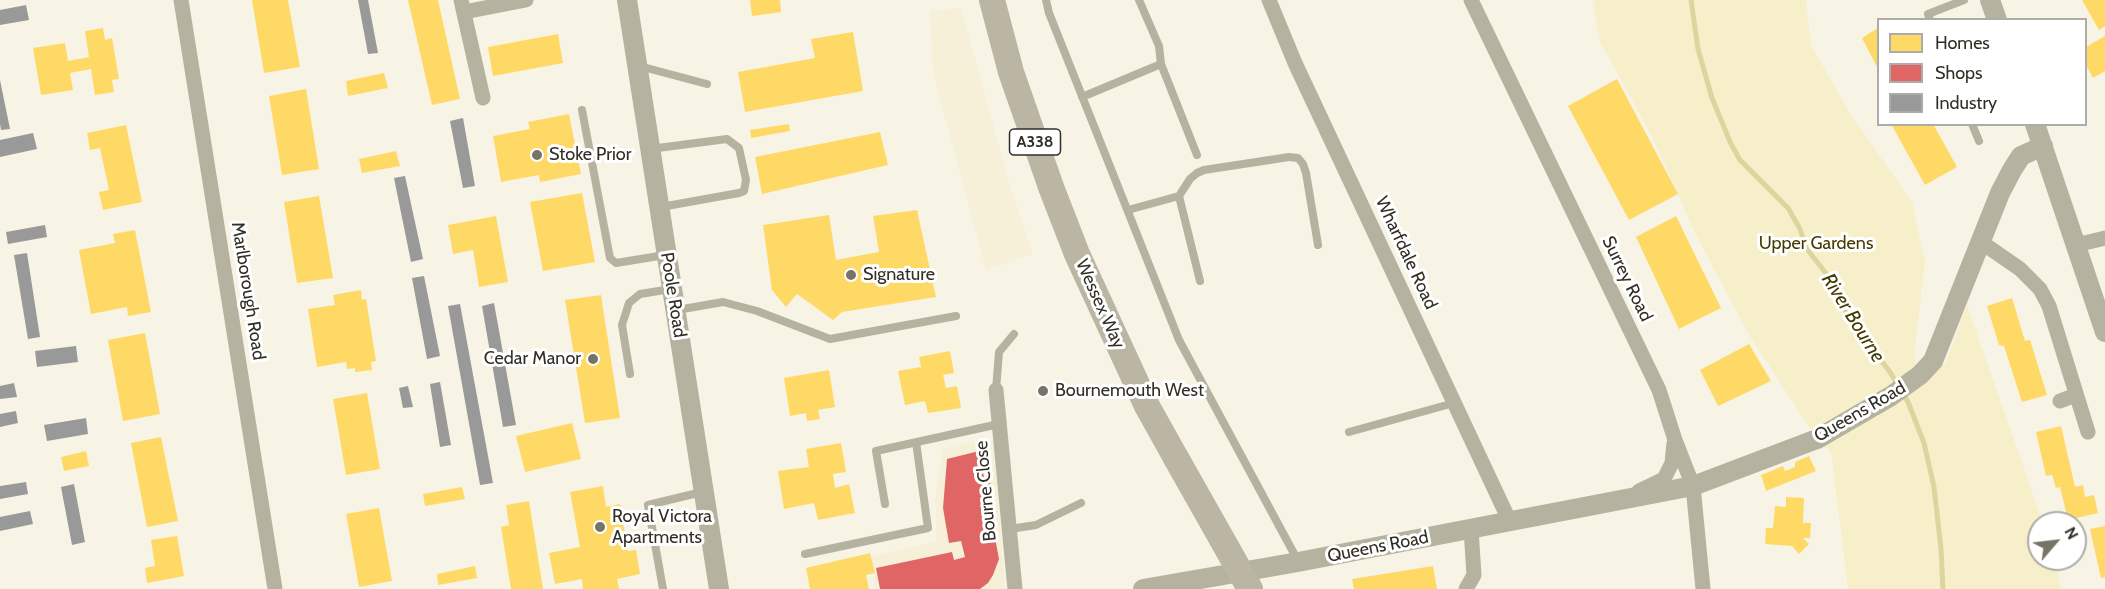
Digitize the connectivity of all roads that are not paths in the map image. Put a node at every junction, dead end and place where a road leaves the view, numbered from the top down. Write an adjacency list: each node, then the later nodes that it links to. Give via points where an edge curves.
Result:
1 (181, 0): 60 (street, Marlborough Road)
2 (526, 0): 11 (street)
3 (627, 0): 15 (street, Poole Road)
4 (992, 0): 65 (highway, Wessex Way / A338, bridge, via 1011,72 1051,188 1110,329 1147,406)
5 (1046, 0): 17 (lane)
6 (1139, 0): 14 (lane, via 1159,46)
7 (1269, 0): 44 (street, Wharfdale Road)
8 (1471, 0): 48 (street, Surrey Road, via 1659,390)
9 (1964, 0): 12 (lane, via 1928,14)
10 (1990, 0): 13 (street)
11 (462, 6): 18 (street)
12 (1929, 18)
13 (1997, 18)
14 (1161, 64): 17 (lane); 25 (lane)
15 (637, 65): 16 (lane); 24 (street, Poole Road)
16 (707, 84)
17 (1082, 97): 28 (lane)
18 (483, 98)
19 (582, 110): 33 (lane, via 610,258 616,263)
20 (1973, 126): 22 (lane)
21 (2036, 126): 23 (street)
22 (1979, 141)
23 (2043, 146): 30 (street, Queens Road, via 2021,156); 32 (street)
24 (651, 149): 27 (street, Poole Road); 27 (lane, via 727,139 739,148 747,184 739,193)
25 (1197, 155)
26 (1179, 196): 28 (lane); 31 (lane, via 1190,179 1204,170 1298,158 1306,173); 34 (lane)
27 (659, 207): 33 (street, Poole Road)
28 (1128, 210): 59 (lane, via 1179,340)
29 (2105, 238): 32 (street)
30 (1980, 242): 42 (street, via 2020,269 2040,289 2049,306); 50 (street, Queens Road, via 1933,361 1920,375 1817,439)
31 (1318, 245)
32 (2076, 245): 38 (street)
33 (667, 255): 35 (street, Poole Road)
34 (1200, 281)
35 (672, 288): 36 (street, Poole Road); 40 (lane, via 640,294 629,303 622,325)
36 (676, 310): 37 (lane, via 723,302 830,339); 51 (street, Poole Road)
37 (956, 316)
38 (2105, 332)
39 (1014, 334): 41 (lane, via 999,352)
40 (630, 374)
41 (996, 390): 45 (street, Bourne Close)
42 (2076, 395): 43 (street); 47 (street)
43 (2060, 401)
44 (1454, 403): 46 (lane); 55 (street, Wharfdale Road)
45 (999, 424): 49 (lane); 56 (street, Bourne Close)
46 (1349, 432)
47 (2088, 432)
48 (1675, 440): 50 (street, Surrey Road); 52 (street, Queens Road, via 1672,463 1664,479)
49 (916, 442): 54 (lane, via 876,451); 58 (lane, via 928,528)
50 (1693, 486): 52 (street, Queens Road); 67 (street, Surrey Road)
51 (704, 491): 61 (lane, via 648,505); 62 (street, Poole Road)
52 (1612, 500): 55 (street, Queens Road)
53 (1081, 503): 56 (lane, via 1036,525)
54 (885, 504)
55 (1510, 522): 57 (street, Queens Road)
56 (1010, 529): 63 (street, Bourne Close)
57 (1471, 529): 59 (street, Queens Road); 66 (street, via 1474,575)
58 (805, 554)
59 (1298, 562): 64 (street, Queens Road)
60 (275, 589)
61 (663, 589)
62 (719, 589)
63 (1015, 589)
64 (1143, 589)
65 (1250, 589)
66 (1466, 589)
67 (1703, 589)

